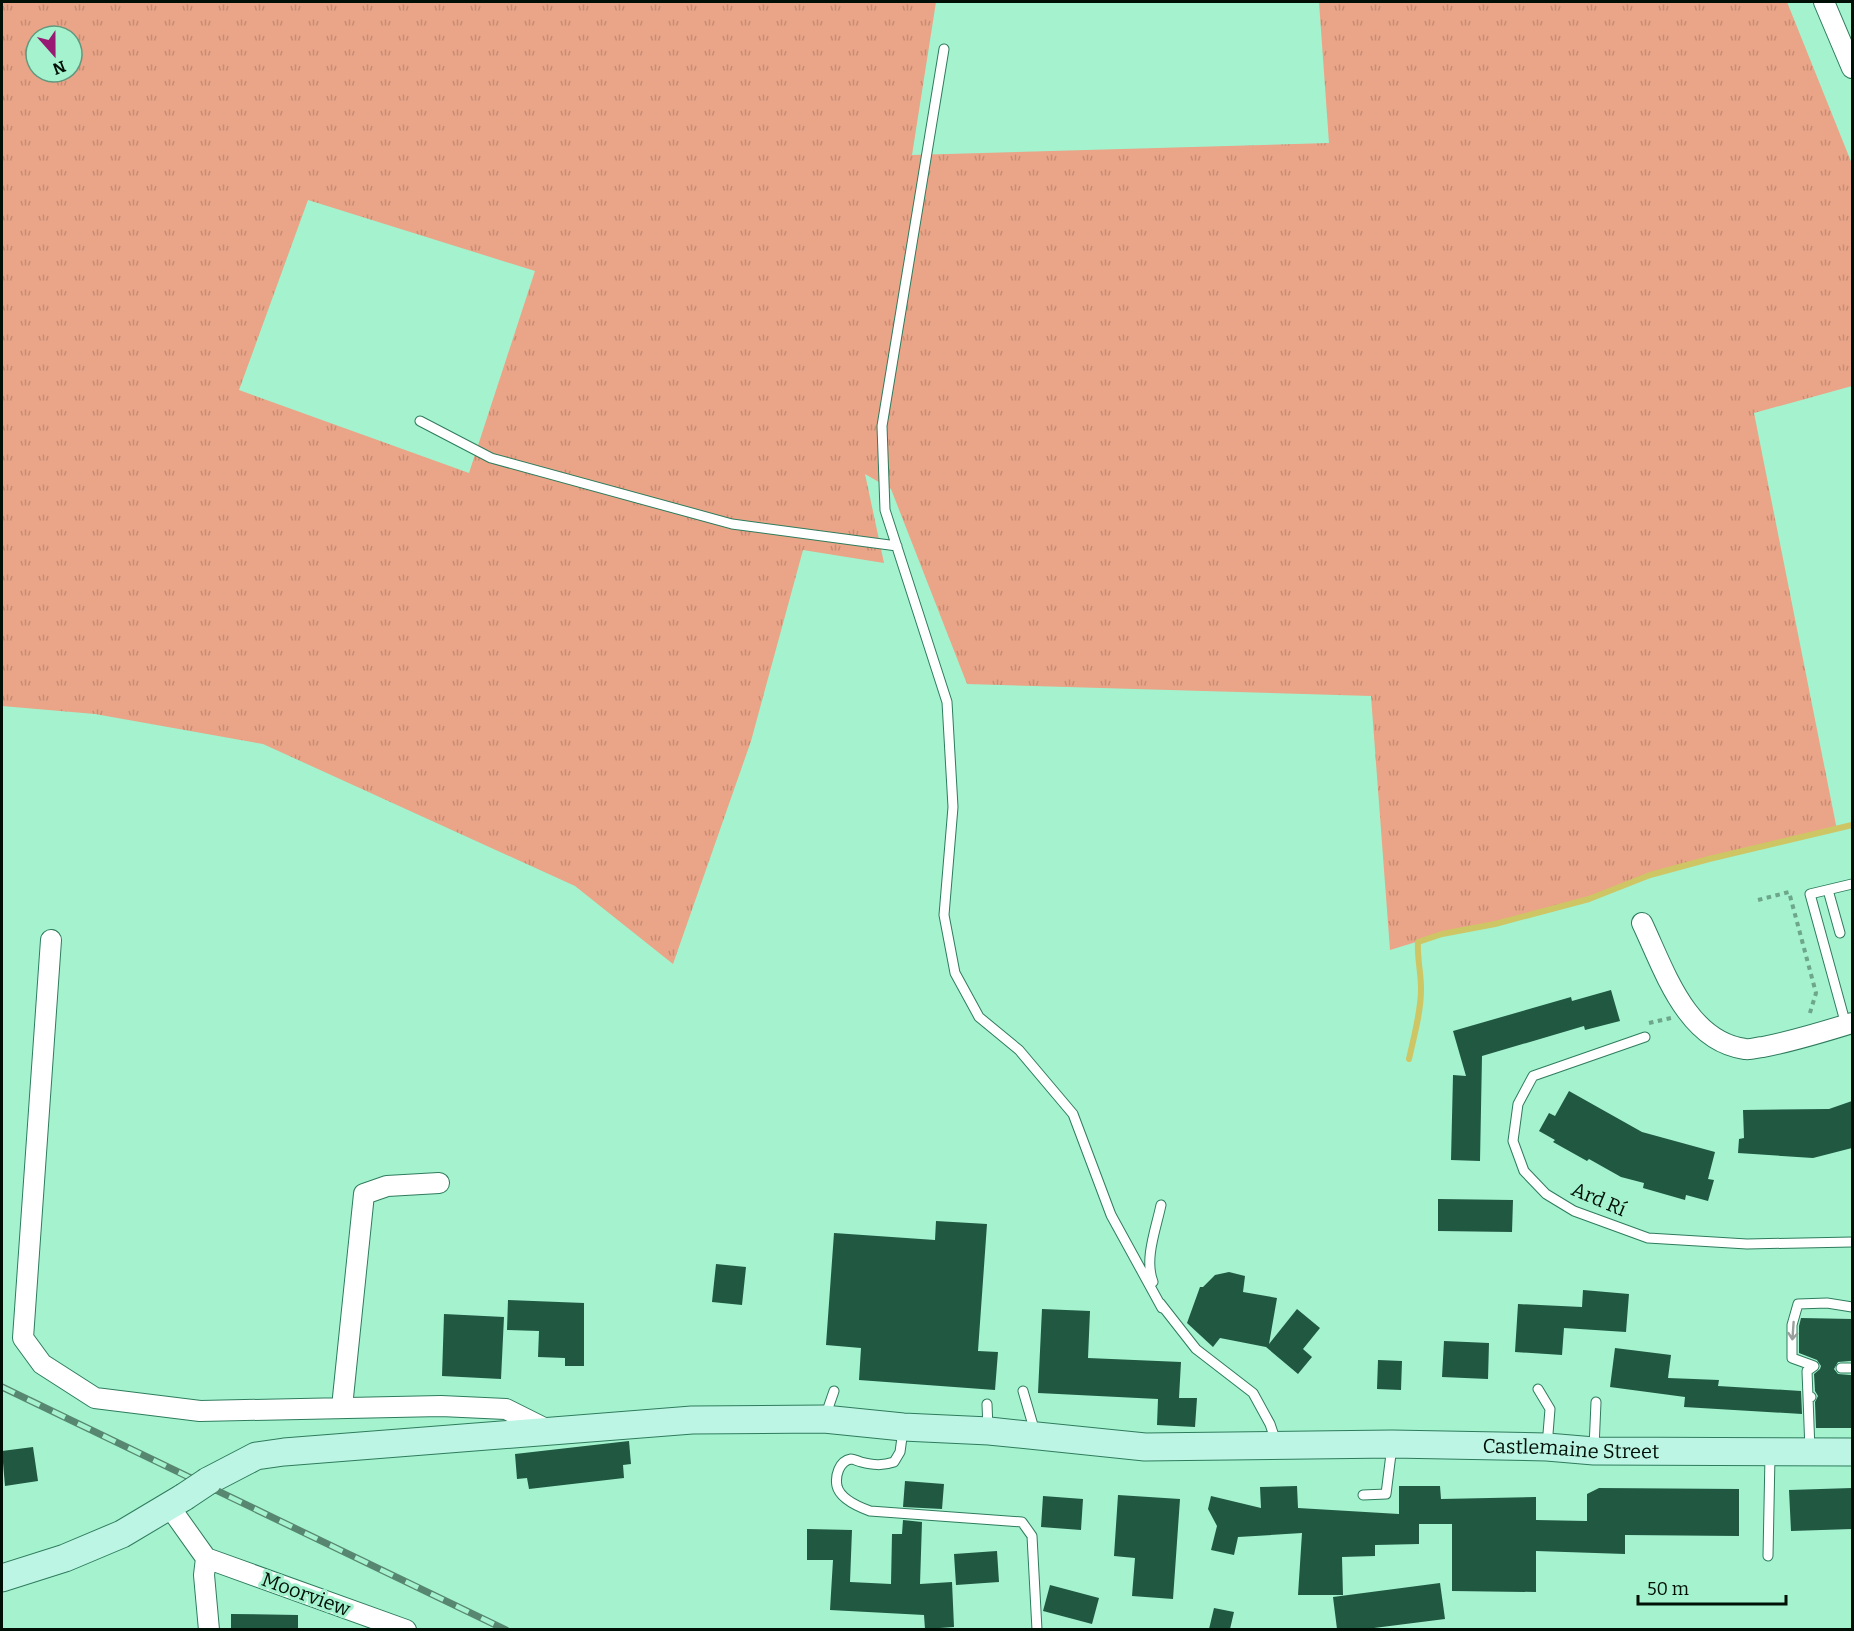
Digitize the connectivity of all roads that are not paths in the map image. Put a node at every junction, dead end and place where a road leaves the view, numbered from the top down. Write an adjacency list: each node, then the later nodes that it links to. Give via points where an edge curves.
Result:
1 (1824, 2): 3 (street)
2 (944, 50): 5 (lane, via 882,426 885,510)
3 (1852, 68)
4 (420, 421): 5 (lane, via 491,458 732,524)
5 (897, 546): 17 (lane, via 947,702 953,807 944,915 955,973 979,1017 1019,1050 1072,1114 1111,1215)
6 (1852, 884): 7 (lane)
7 (1828, 890): 9 (lane); 11 (lane, via 1810,894)
8 (1642, 923): 11 (street, via 1677,997 1701,1027 1720,1041 1746,1049 1786,1043)
9 (1840, 933)
10 (51, 940): 25 (street, via 23,1338 42,1364 95,1398 200,1411)
11 (1849, 1024)
12 (1645, 1037): 15 (lane, Ard Rí, via 1533,1076 1518,1104 1513,1141 1524,1171 1546,1194 1574,1211 1648,1238 1747,1244)
13 (439, 1183): 25 (street, via 387,1186 364,1194)
14 (1161, 1205): 17 (lane, via 1149,1271)
15 (1852, 1242)
16 (1852, 1306): 37 (lane, one-way to 37, via 1798,1304 1792,1325 1792,1358 1814,1366 1807,1371)
17 (1162, 1308): 32 (lane, via 1196,1349 1253,1393)
18 (1841, 1368): 19 (lane)
19 (1852, 1368)
20 (1538, 1389): 33 (lane, via 1550,1409)
21 (834, 1391): 26 (lane)
22 (1023, 1391): 30 (lane)
23 (1596, 1402): 34 (lane)
24 (987, 1404): 29 (lane)
25 (342, 1407): 28 (street, via 506,1409)
26 (824, 1419): 27 (main road, Castlemaine Street); 28 (main road, Castlemaine Street, via 692,1420)
27 (903, 1427): 29 (main road, Castlemaine Street); 45 (lane, via 900,1452 894,1462 882,1465 851,1459 837,1472 839,1492 870,1511 1022,1522 1032,1536)
28 (548, 1430): 39 (main road, Castlemaine Street, bridge, via 256,1456)
29 (989, 1431): 30 (main road, Castlemaine Street)
30 (1037, 1437): 32 (main road, Castlemaine Street, via 1192,1451)
31 (1392, 1443): 32 (main road, Castlemaine Street); 33 (main road, Castlemaine Street); 38 (lane, via 1386,1494)
32 (1284, 1446)
33 (1547, 1447): 34 (main road, Castlemaine Street)
34 (1594, 1451): 36 (main road, Castlemaine Street)
35 (1852, 1452): 37 (main road, Castlemaine Street)
36 (1770, 1453): 37 (main road, Castlemaine Street); 40 (lane)
37 (1810, 1453)
38 (1363, 1495)
39 (177, 1502): 41 (street); 42 (main road, Castlemaine Street, via 122,1534)
40 (1768, 1556)
41 (206, 1558): 43 (street); 44 (street, Moorview)
42 (2, 1578)
43 (208, 1629)
44 (406, 1629)
45 (1037, 1629)

